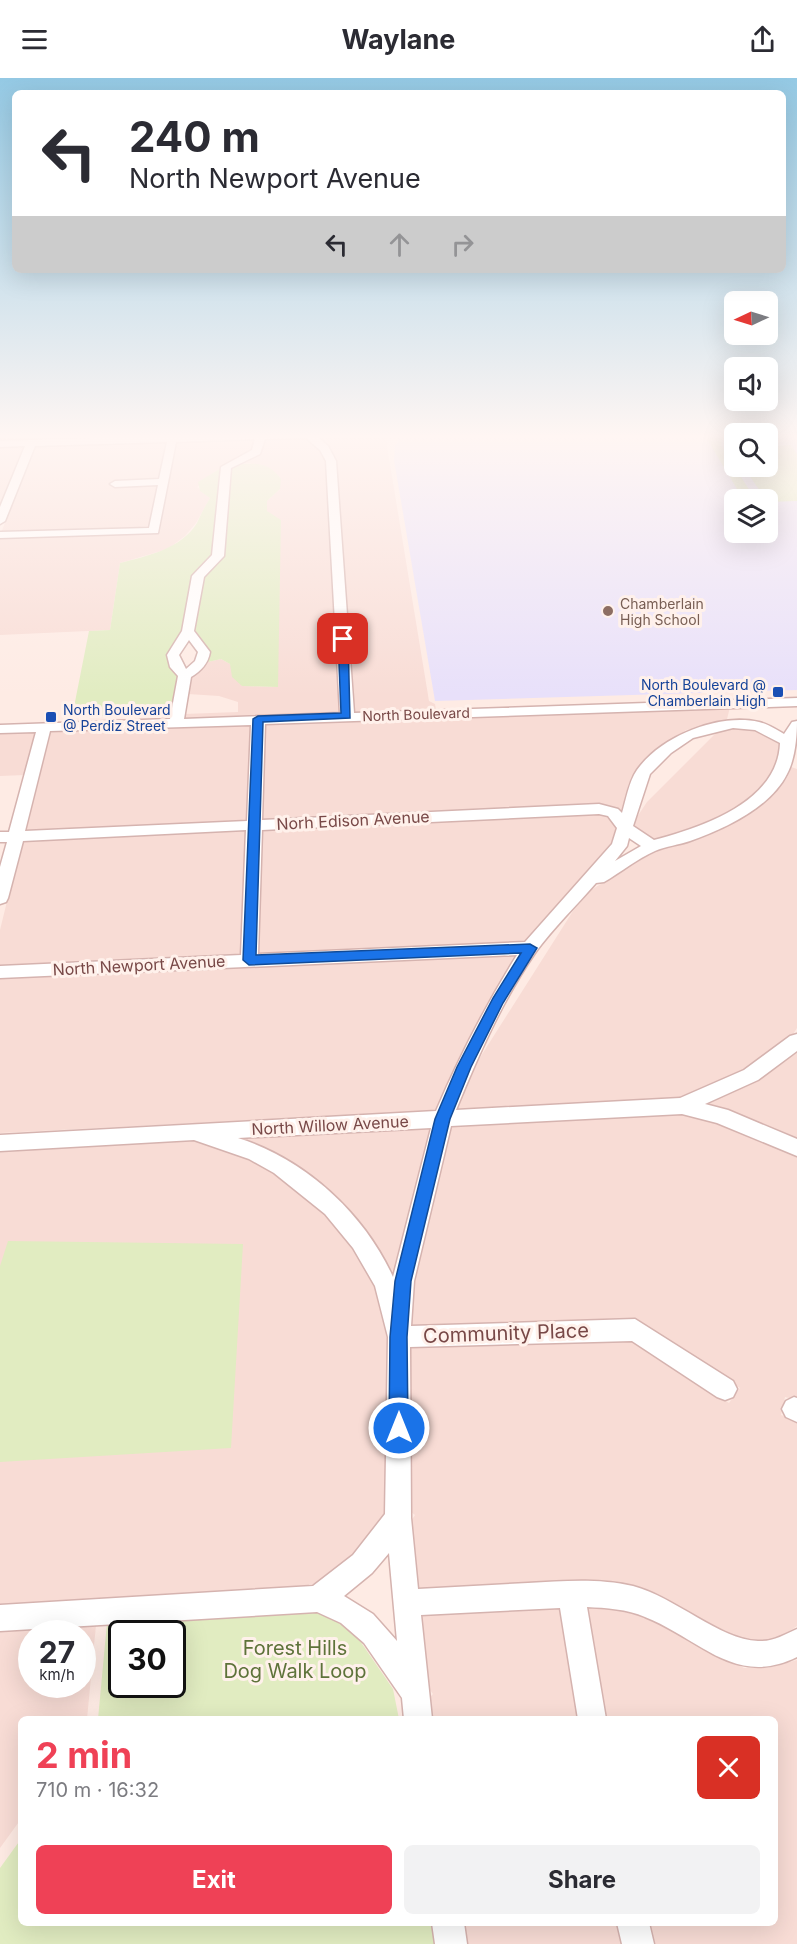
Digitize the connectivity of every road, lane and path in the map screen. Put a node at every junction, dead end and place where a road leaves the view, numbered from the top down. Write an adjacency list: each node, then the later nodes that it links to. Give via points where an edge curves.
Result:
1 (156, 521): 4 (street, via 154,531)
2 (221, 521): 5 (street, via 218,556 198,576)
3 (336, 521): 9 (street)
4 (0, 535)
5 (188, 631): 6 (street, via 173,655); 6 (street, via 204,652 204,659)
6 (185, 675): 11 (street)
7 (797, 702): 8 (street, North Boulevard)
8 (738, 704): 9 (street, North Boulevard); 12 (street)
9 (347, 716): 10 (street, North Boulevard)
10 (258, 719): 11 (street, North Boulevard); 18 (street)
11 (176, 722): 14 (street, North Boulevard)
12 (733, 724): 16 (street, via 758,726); 19 (street, via 688,735 643,772)
13 (797, 725): 16 (street)
14 (44, 728): 15 (street, North Boulevard); 20 (street)
15 (0, 729)
16 (787, 741): 17 (street)
17 (791, 763): 21 (street, via 742,811 685,837)
18 (254, 825): 19 (street, Norh Edison Avenue, via 599,809 613,812); 20 (street, Norh Edison Avenue); 25 (street)
19 (625, 828): 21 (street, Norh Edison Avenue); 22 (street, via 618,846)
20 (8, 837): 23 (street)
21 (652, 846): 22 (street)
22 (584, 887): 24 (street)
23 (0, 898)
24 (530, 948): 25 (street, North Newport Avenue); 29 (street, via 464,1067)
25 (249, 960): 26 (street, North Newport Avenue)
26 (0, 972)
27 (797, 1041): 28 (street, via 751,1075)
28 (682, 1106): 29 (street, North Willow Avenue); 32 (street, North Willow Avenue, via 721,1116)
29 (443, 1119): 30 (street, North Willow Avenue); 33 (street, via 403,1281)
30 (192, 1132): 31 (street, North Willow Avenue); 33 (street, Community Place, via 261,1155 300,1179 341,1217 384,1281)
31 (0, 1143)
32 (797, 1148)
33 (399, 1337): 34 (street, Community Place, via 634,1330); 35 (street)
34 (725, 1389)
35 (399, 1518): 37 (street, via 375,1553 345,1581); 38 (street)
36 (571, 1594): 38 (street); 40 (street, via 613,1595 649,1604 742,1655 766,1655); 43 (street)
37 (317, 1599): 39 (street); 41 (street, via 361,1619 378,1637)
38 (407, 1603): 41 (street)
39 (0, 1618)
40 (797, 1643)
41 (414, 1691): 42 (street)
42 (418, 1716)
43 (591, 1716)
44 (448, 1926): 46 (street)
45 (634, 1926): 47 (street)
46 (451, 1944)
47 (638, 1944)

